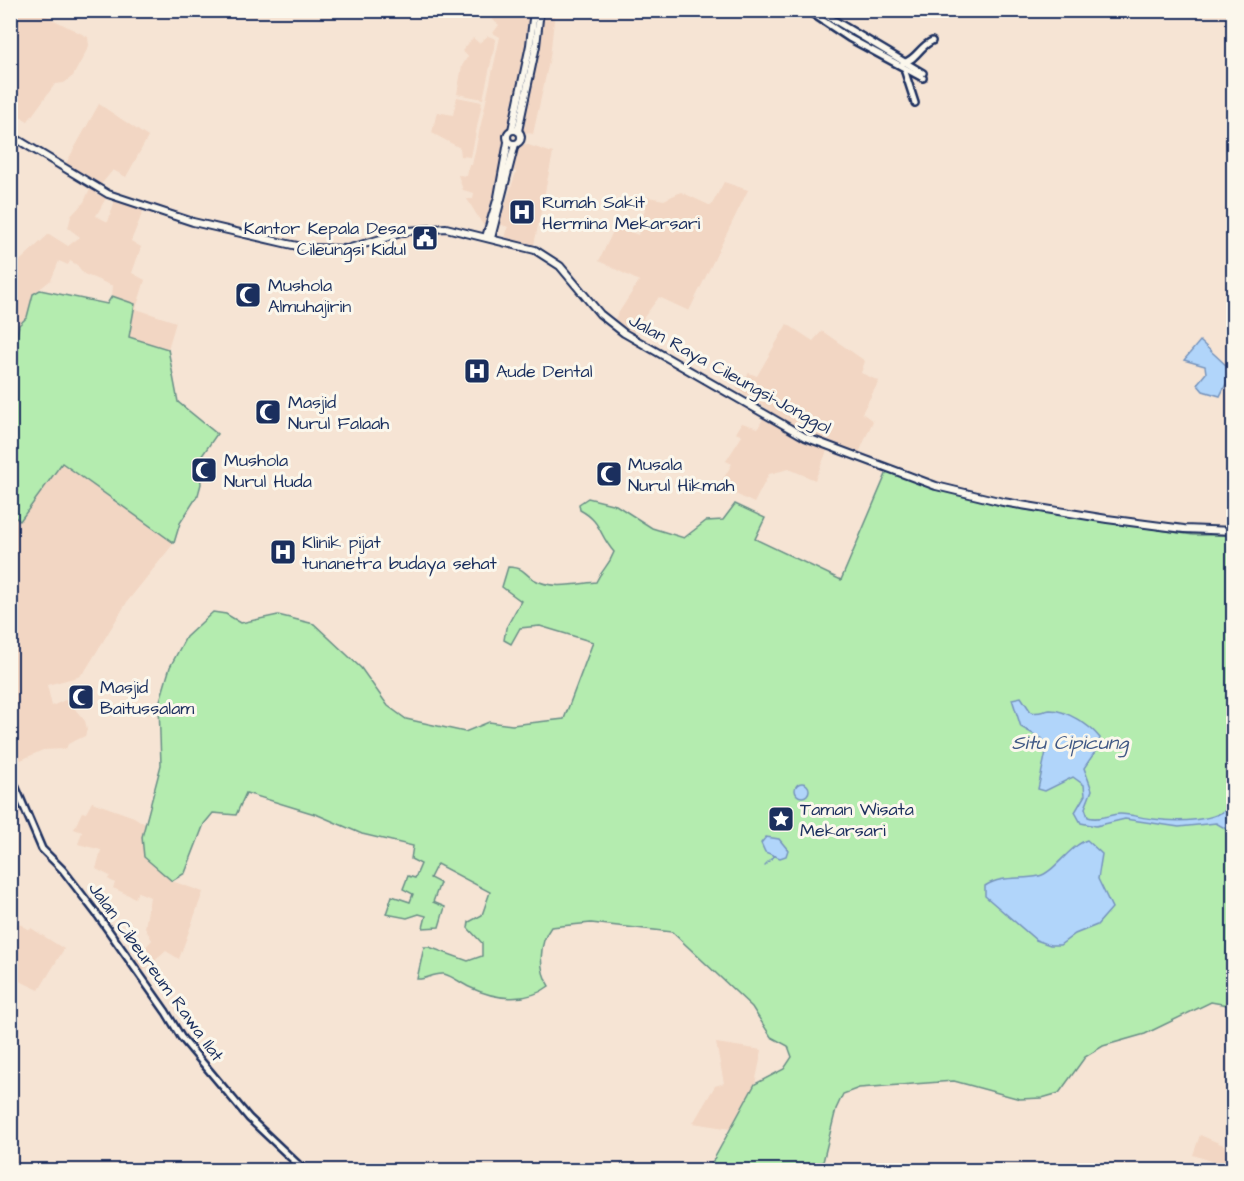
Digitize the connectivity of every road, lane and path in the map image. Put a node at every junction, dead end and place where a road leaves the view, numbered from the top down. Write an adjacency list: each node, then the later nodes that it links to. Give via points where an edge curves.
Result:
1 (534, 10): 9 (main road)
2 (540, 10): 9 (main road, via 534,54)
3 (807, 10): 7 (street)
4 (817, 10): 6 (street)
5 (932, 41): 6 (street)
6 (902, 63): 7 (street, via 923,76)
7 (904, 70): 8 (street)
8 (915, 103)
9 (515, 130): 11 (main road, via 507,135); 11 (main road, via 521,138)
10 (10, 135): 12 (main road, Jalan Raya Cileungsi-Jonggol, via 108,194 193,222 288,244 347,249 426,228 458,230)
11 (512, 143): 12 (main road)
12 (489, 238): 13 (main road, Jalan Raya Cileungsi-Jonggol, via 549,257 604,318 624,333 830,448 936,486 980,497 1151,525)
13 (1233, 531)
14 (10, 774): 15 (street, Jalan Cibeureum Rawa Ilat, via 42,849 99,917 181,1037 249,1118)
15 (304, 1170)

